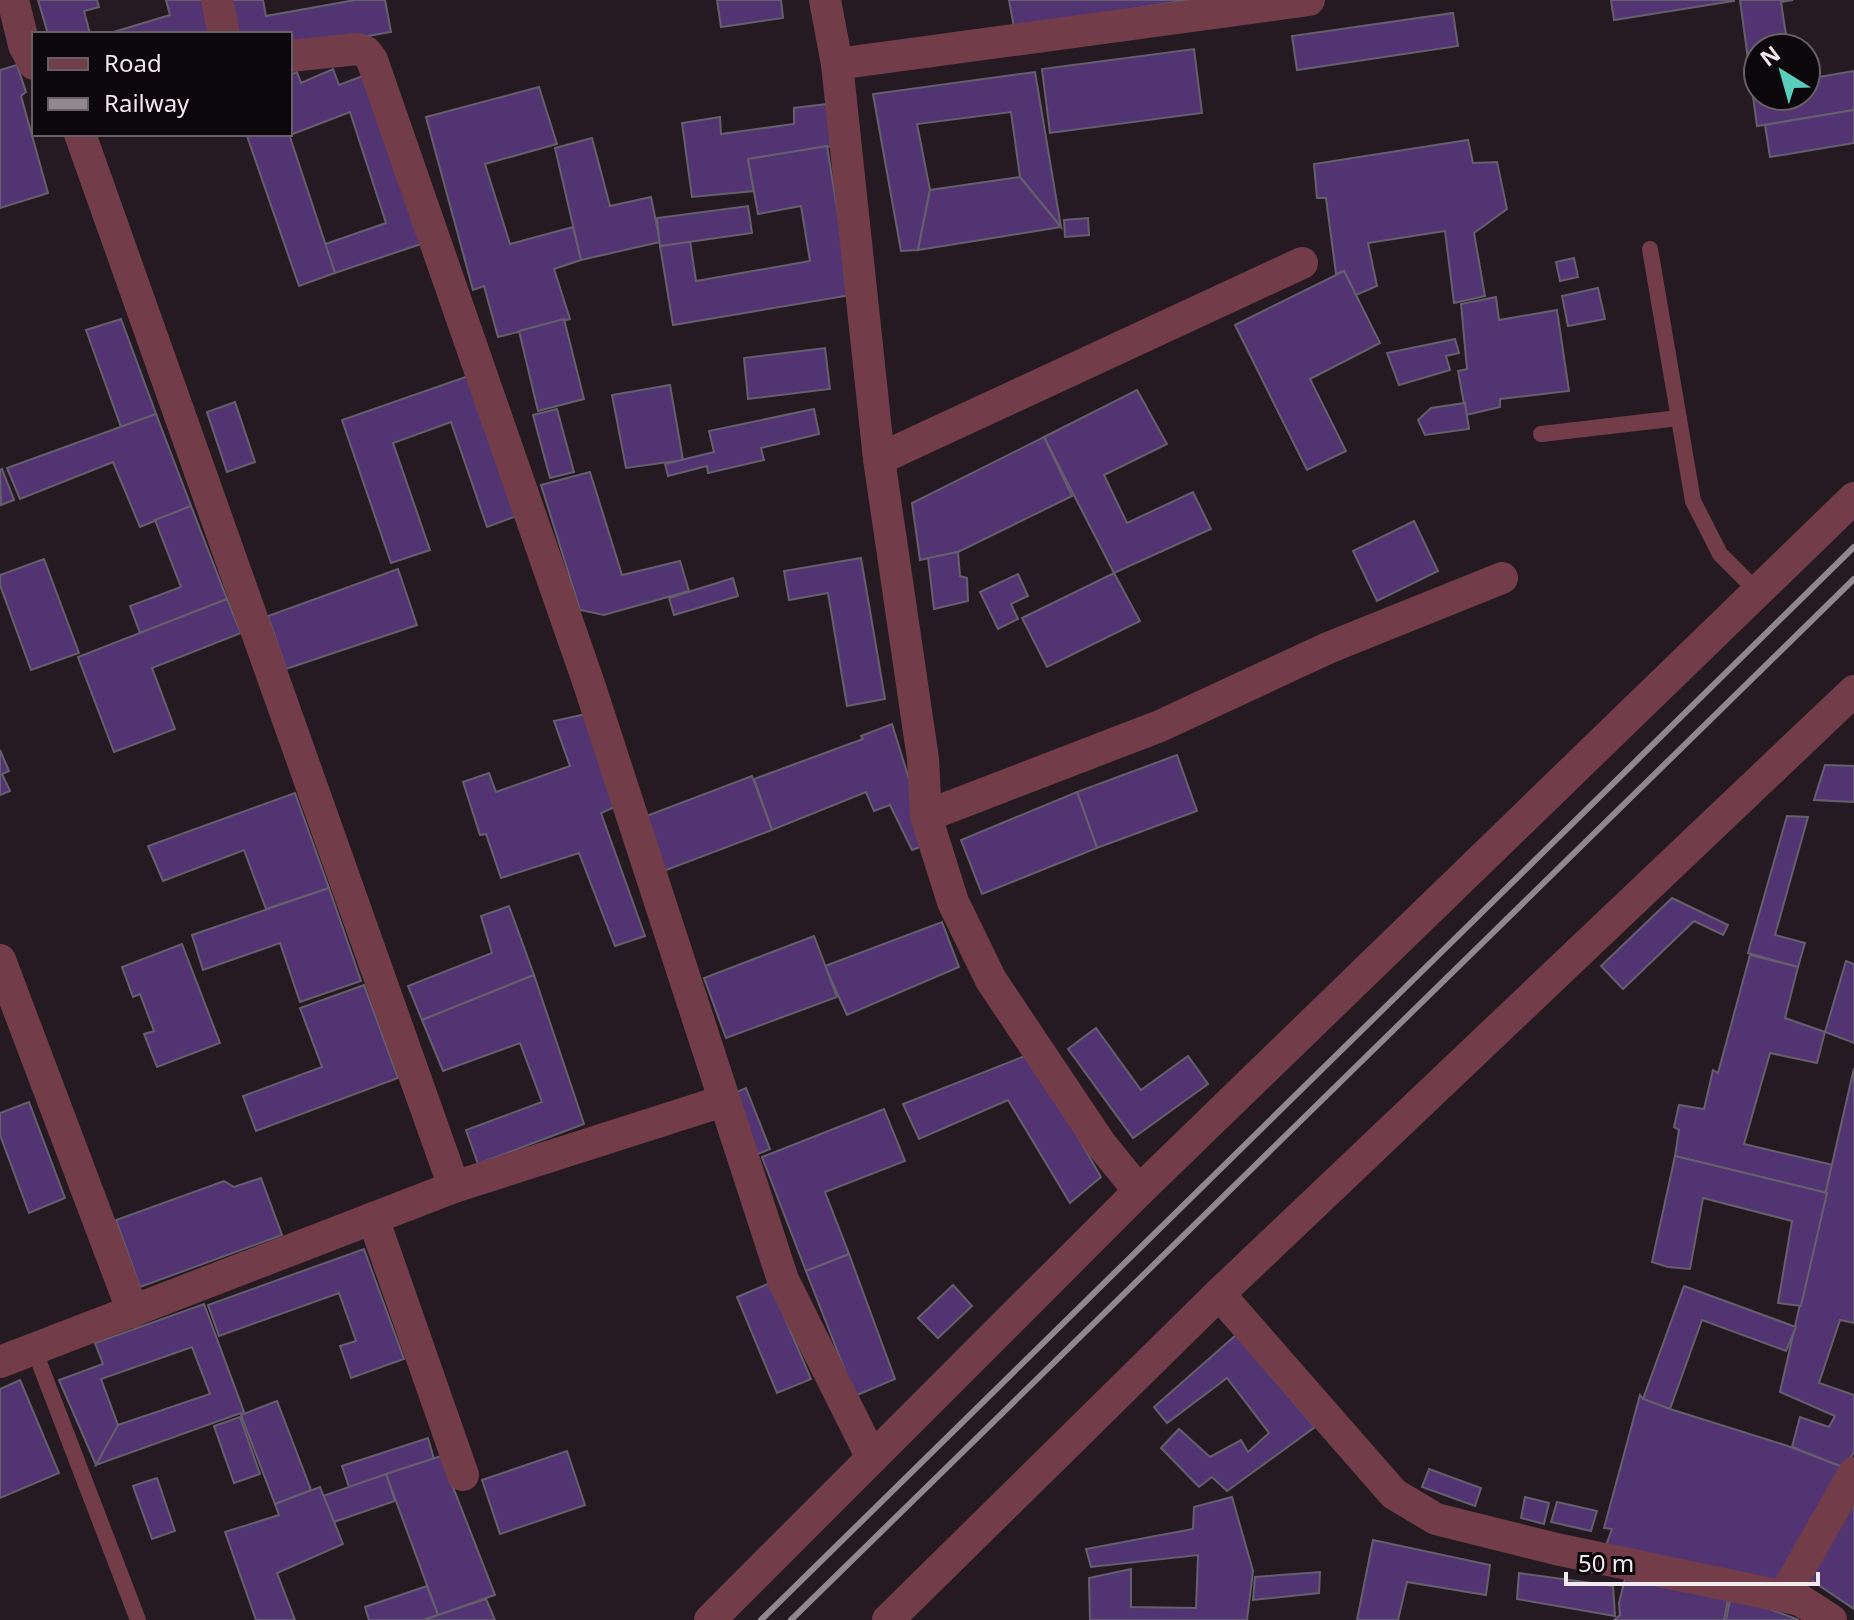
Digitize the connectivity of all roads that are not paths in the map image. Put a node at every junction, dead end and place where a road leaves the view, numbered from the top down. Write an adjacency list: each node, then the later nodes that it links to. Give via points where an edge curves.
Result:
1 (13, 0): 7 (street)
2 (217, 0): 5 (street)
3 (825, 0): 8 (street)
4 (1309, 0): 8 (street)
5 (224, 32)
6 (292, 56): 21 (street, via 357,49 372,60 584,669)
7 (32, 60)
8 (837, 64): 14 (street)
9 (81, 136): 22 (street)
10 (1650, 249): 12 (lane)
11 (1302, 263): 14 (street)
12 (1679, 418): 13 (lane); 17 (lane, via 1693,501 1720,554)
13 (1541, 434)
14 (879, 459): 19 (street, via 923,759)
15 (1854, 498): 17 (street)
16 (1502, 578): 19 (street, via 1328,648 1160,726)
17 (1757, 591): 23 (street)
18 (1854, 691): 25 (street)
19 (926, 816): 23 (street, via 953,902 991,980 1100,1143)
20 (0, 960): 26 (street)
21 (723, 1101): 22 (street); 29 (street, via 783,1280)
22 (454, 1187): 24 (street)
23 (1139, 1191): 29 (street)
24 (373, 1218): 26 (street); 31 (street)
25 (1219, 1294): 32 (street, via 1394,1494 1436,1519); 35 (street)
26 (133, 1312): 27 (street)
27 (34, 1349): 28 (street); 33 (lane)
28 (0, 1362)
29 (872, 1458): 34 (street)
30 (1854, 1473): 32 (street)
31 (463, 1475)
32 (1784, 1596): 36 (street)
33 (138, 1620)
34 (710, 1620)
35 (888, 1620)
36 (1831, 1620)

